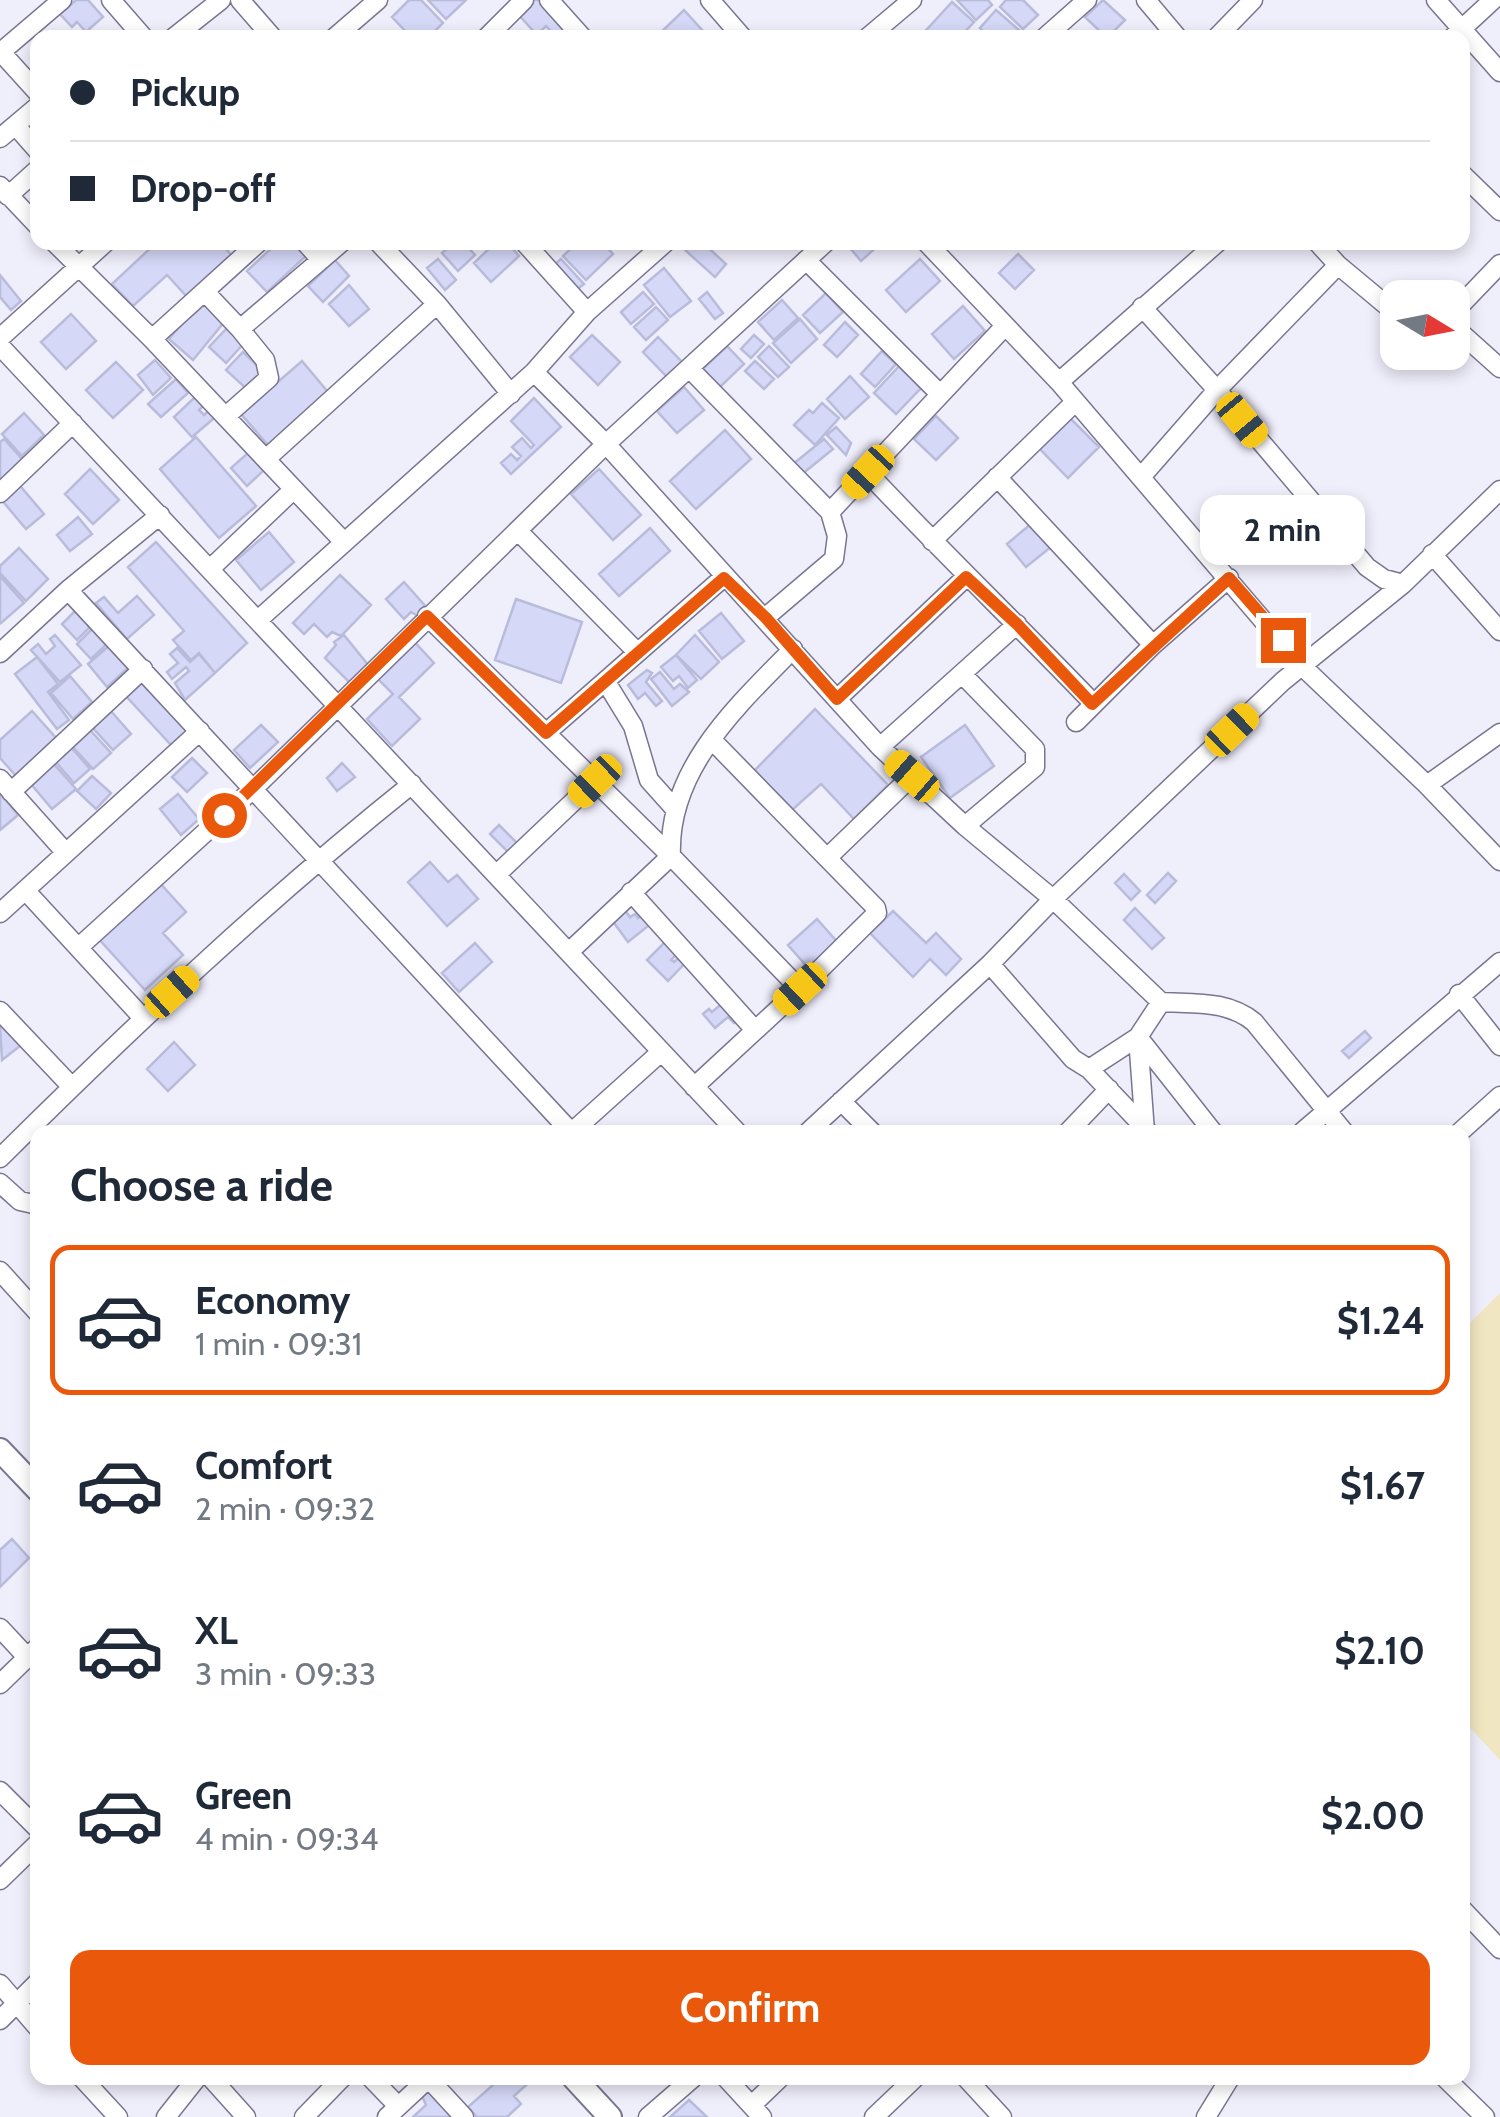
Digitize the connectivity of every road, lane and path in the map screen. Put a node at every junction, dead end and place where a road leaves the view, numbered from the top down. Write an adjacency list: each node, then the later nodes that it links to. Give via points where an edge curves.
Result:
1 (62, 0): 29 (street)
2 (111, 0): 15 (street)
3 (221, 0): 16 (street)
4 (240, 0): 17 (street)
5 (378, 0): 18 (street)
6 (524, 0): 19 (street)
7 (548, 0): 20 (street)
8 (710, 0): 21 (street)
9 (912, 0): 22 (street)
10 (1087, 0): 23 (street)
11 (1146, 0): 24 (street)
12 (1252, 0): 25 (street)
13 (1436, 0): 26 (street)
14 (1493, 0): 27 (street)
15 (137, 30)
16 (182, 30)
17 (266, 30)
18 (343, 30)
19 (494, 30)
20 (576, 30)
21 (736, 30)
22 (876, 30)
23 (1053, 30)
24 (1171, 30)
25 (1224, 30)
26 (1454, 30)
27 (1460, 30)
28 (1470, 46): 30 (street)
29 (0, 52): 31 (street)
30 (1500, 72)
31 (30, 84)
32 (30, 113): 33 (street)
33 (16, 126): 34 (street); 35 (street)
34 (0, 138)
35 (30, 142)
36 (30, 174): 38 (street)
37 (1470, 182): 39 (street)
38 (4, 191): 40 (street)
39 (1500, 211)
40 (30, 218)
41 (62, 250): 57 (street)
42 (97, 250): 57 (street)
43 (251, 250): 58 (street)
44 (312, 250): 53 (street)
45 (333, 250): 53 (street)
46 (386, 250): 61 (street)
47 (532, 250): 63 (street)
48 (657, 250): 63 (street)
49 (817, 250): 54 (street)
50 (934, 250): 64 (street)
51 (1209, 250): 62 (street)
52 (1324, 250): 56 (street)
53 (321, 260): 65 (street)
54 (806, 260): 70 (street); 76 (street)
55 (1500, 264): 59 (street)
56 (1338, 266): 60 (street); 74 (street)
57 (78, 267): 66 (street); 67 (street)
58 (205, 292): 65 (street); 67 (street)
59 (1470, 295)
60 (1380, 301)
61 (438, 304): 75 (street); 81 (street)
62 (1142, 307): 73 (street); 74 (street)
63 (587, 312): 72 (street)
64 (1005, 326): 73 (street); 76 (street)
65 (240, 329): 78 (street, via 265,360 269,378)
66 (0, 338)
67 (152, 340): 78 (street)
68 (1470, 341): 71 (street)
69 (0, 346): 79 (street)
70 (689, 368): 80 (street); 88 (street)
71 (1500, 368)
72 (534, 372): 75 (street); 80 (street)
73 (1059, 382): 77 (street)
74 (1217, 390): 83 (street); 98 (street, via 1367,567)
75 (511, 394): 91 (street)
76 (940, 394): 82 (street)
77 (1074, 403): 83 (street); 84 (street)
78 (226, 416): 81 (street)
79 (73, 423): 87 (street); 89 (street)
80 (606, 444): 90 (street); 96 (street)
81 (267, 458): 85 (street)
82 (868, 472): 88 (street); 92 (street)
83 (1141, 477): 97 (street)
84 (997, 478): 92 (street); 105 (street)
85 (294, 488): 91 (street); 94 (street)
86 (1500, 490): 93 (street)
87 (0, 493)
88 (830, 512): 101 (street, via 834,558)
89 (160, 514): 94 (street); 99 (street)
90 (519, 532): 100 (street); 107 (street)
91 (343, 540): 102 (street)
92 (932, 541): 95 (street)
93 (1432, 554): 98 (street); 104 (street)
94 (210, 569): 102 (street)
95 (966, 577): 103 (street); 113 (street)
96 (724, 578): 101 (street); 107 (street)
97 (1229, 578): 105 (street); 109 (street)
98 (1402, 584): 109 (street)
99 (68, 590): 108 (street); 110 (street)
100 (427, 616): 115 (street); 118 (street)
101 (766, 618): 106 (street)
102 (258, 620): 115 (street)
103 (1017, 624): 111 (street); 114 (street)
104 (1500, 631)
105 (1153, 645): 114 (street)
106 (793, 649): 113 (street); 120 (street, via 740,701)
107 (637, 652): 112 (street)
108 (0, 653)
109 (1303, 667): 126 (street); 138 (street)
110 (143, 669): 117 (street); 125 (street)
111 (962, 674): 121 (street); 129 (street, via 1037,760)
112 (606, 682): 118 (street); 128 (street, via 632,726 648,780)
113 (837, 699): 121 (street)
114 (1092, 704): 116 (street)
115 (338, 706): 124 (street); 127 (street)
116 (1076, 722)
117 (200, 730): 127 (street); 130 (street)
118 (546, 733): 123 (street)
119 (1500, 733): 126 (street)
120 (712, 740): 128 (street); 132 (street)
121 (880, 747): 122 (street)
122 (912, 776): 129 (street); 132 (street)
123 (595, 781): 131 (street); 135 (street)
124 (412, 784): 133 (street); 135 (street)
125 (6, 785): 130 (street)
126 (1427, 785): 134 (street)
127 (252, 789): 133 (street); 140 (street)
128 (675, 810): 131 (street)
129 (965, 826): 138 (street)
130 (66, 852): 136 (street)
131 (671, 856): 137 (street); 144 (street)
132 (827, 858): 144 (street, via 877,913)
133 (319, 859): 148 (street); 161 (street)
134 (1500, 861)
135 (496, 875): 141 (street)
136 (26, 890): 139 (street); 140 (street)
137 (630, 892): 141 (street); 149 (street)
138 (1054, 899): 143 (street); 146 (street)
139 (0, 913)
140 (79, 946): 148 (street)
141 (568, 952): 152 (street)
142 (1500, 962): 145 (street)
143 (990, 964): 153 (street); 158 (street)
144 (800, 989): 149 (street)
145 (1459, 994): 151 (street); 159 (street)
146 (1162, 1002): 150 (street); 159 (street, via 1238,1010)
147 (2, 1017): 154 (street)
148 (143, 1018): 154 (street)
149 (756, 1030): 155 (street)
150 (1138, 1036): 153 (street); 168 (street); 169 (street)
151 (1500, 1046)
152 (662, 1052): 155 (street); 162 (street)
153 (1089, 1068): 156 (street)
154 (72, 1087): 160 (street)
155 (694, 1087): 163 (street)
156 (1108, 1090): 166 (street); 167 (street)
157 (1500, 1096): 172 (street)
158 (840, 1101): 164 (street); 165 (street)
159 (1326, 1110): 170 (street); 171 (street)
160 (33, 1125)
161 (566, 1125)
162 (580, 1125)
163 (730, 1125)
164 (815, 1125)
165 (865, 1125)
166 (1075, 1125)
167 (1140, 1125)
168 (1145, 1125)
169 (1207, 1125)
170 (1310, 1125)
171 (1338, 1125)
172 (1468, 1125)
173 (30, 1128): 174 (street)
174 (0, 1158)
175 (0, 1183): 176 (street)
176 (30, 1204)
177 (0, 1271): 178 (street)
178 (30, 1304)
179 (0, 1450): 180 (street)
180 (30, 1482)
181 (0, 1628): 182 (street)
182 (30, 1650)
183 (30, 1654): 184 (street)
184 (0, 1684)
185 (0, 1790): 186 (street)
186 (30, 1821)
187 (30, 1851): 188 (street)
188 (0, 1880)
189 (1470, 1917): 190 (street)
190 (1500, 1949)
191 (0, 1984): 193 (street)
192 (30, 1990): 193 (street)
193 (16, 2005): 194 (street); 195 (street)
194 (0, 2020)
195 (30, 2020)
196 (88, 2085): 214 (street)
197 (191, 2085): 215 (street)
198 (216, 2085): 216 (street)
199 (335, 2085): 217 (street)
200 (376, 2085): 213 (street)
201 (421, 2085): 213 (street)
202 (434, 2085): 218 (street)
203 (580, 2085): 219 (street)
204 (686, 2085): 220 (street)
205 (733, 2085): 212 (street)
206 (775, 2085): 212 (street)
207 (908, 2085): 221 (street)
208 (972, 2085): 222 (street)
209 (1226, 2085): 223 (street)
210 (1452, 2085): 224 (street)
211 (1500, 2104): 224 (street)
212 (757, 2111)
213 (393, 2112)
214 (118, 2117)
215 (166, 2117)
216 (246, 2117)
217 (304, 2117)
218 (464, 2117)
219 (610, 2117)
220 (648, 2117)
221 (874, 2117)
222 (1002, 2117)
223 (1206, 2117)
224 (1486, 2117)

